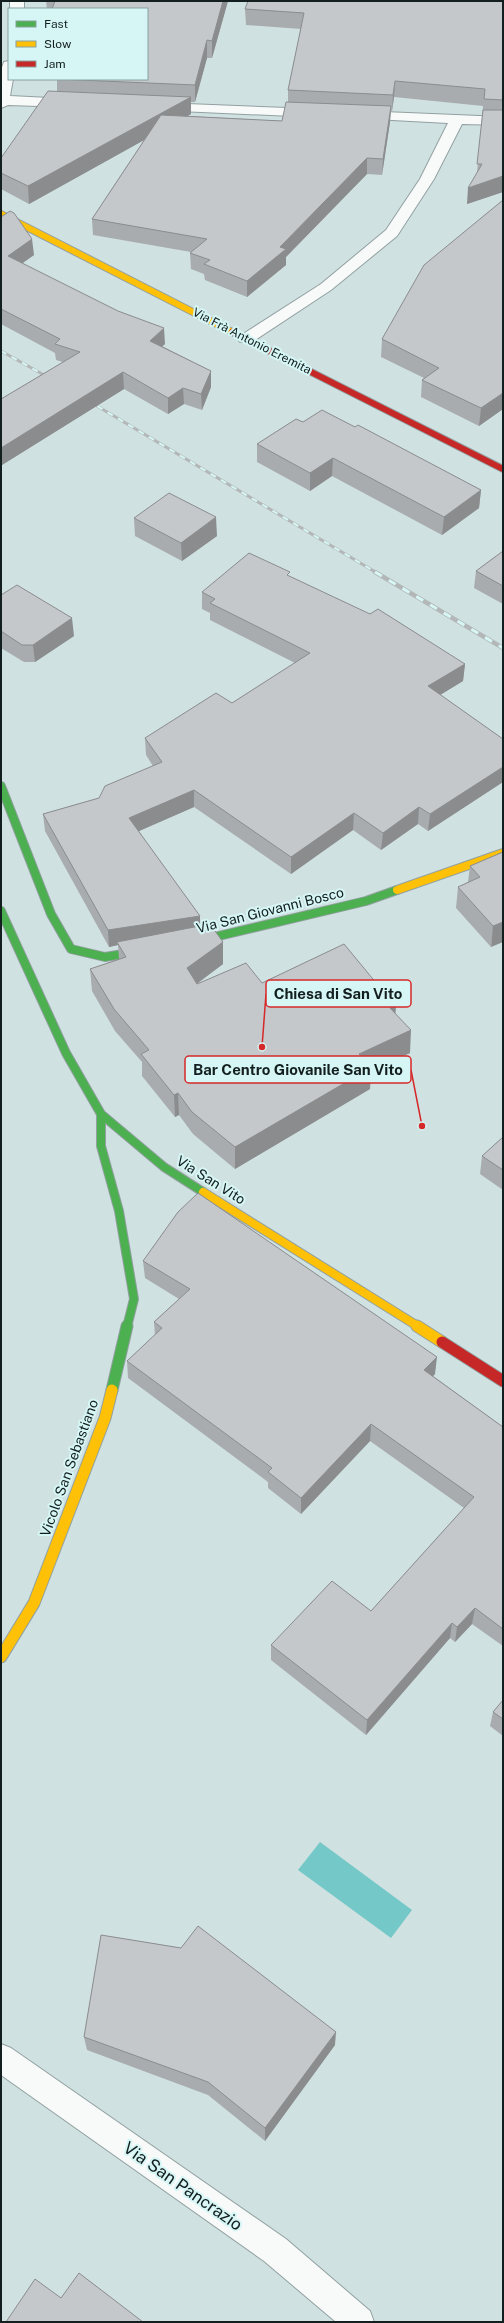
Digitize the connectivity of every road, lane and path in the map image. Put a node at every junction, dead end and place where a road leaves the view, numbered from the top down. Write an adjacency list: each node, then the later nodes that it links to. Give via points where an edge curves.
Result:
1 (8, 70): 2 (street)
2 (1, 102): 3 (street)
3 (82, 104)
4 (146, 106): 5 (street)
5 (329, 114)
6 (345, 114): 7 (street)
7 (457, 119): 8 (street); 10 (street, via 427,179 392,233 326,287)
8 (503, 121)
9 (1, 214): 10 (street, Via Frà Antonio Eremita)
10 (246, 339): 11 (street, Via Frà Antonio Eremita)
11 (503, 469)
12 (1, 786): 16 (street, via 51,914 71,949 105,958)
13 (503, 853): 15 (street, Via San Giovanni Bosco, via 366,901)
14 (1, 911): 17 (street, Via San Vito, via 66,1053)
15 (178, 945)
16 (156, 949)
17 (101, 1114): 18 (street, Via San Vito, via 164,1167); 19 (street, Vicolo San Sebastiano, via 101,1146 119,1210 134,1299 105,1418 34,1604)
18 (503, 1382)
19 (1, 1657)
20 (1, 2058): 21 (street, Via San Pancrazio, via 275,2250)
21 (359, 2322)

